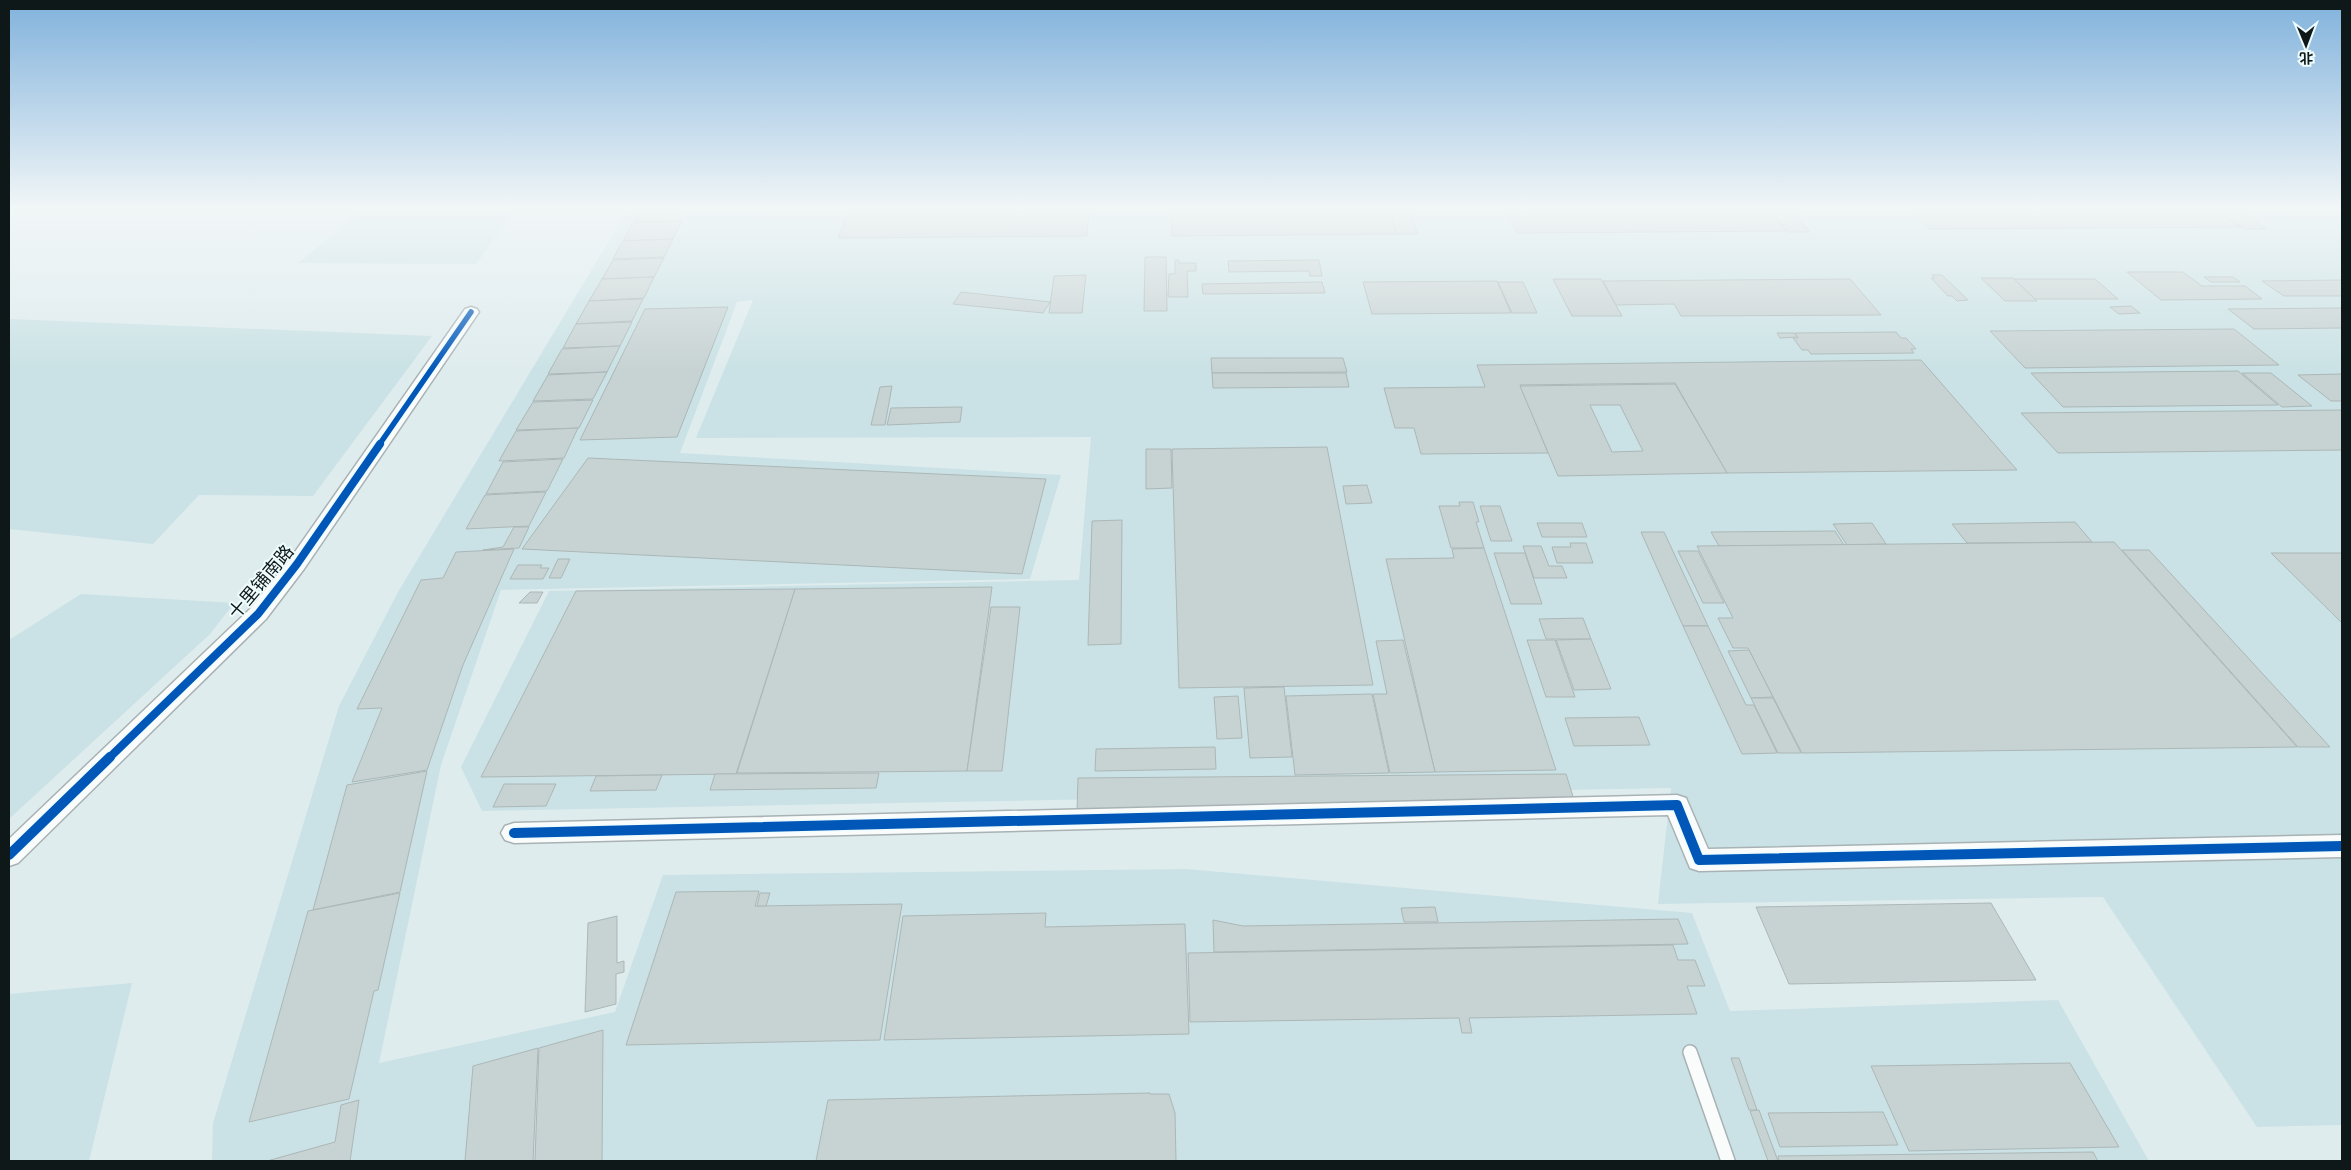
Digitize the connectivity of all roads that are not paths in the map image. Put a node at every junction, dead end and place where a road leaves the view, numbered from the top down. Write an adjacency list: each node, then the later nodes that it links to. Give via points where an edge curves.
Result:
1 (471, 312): 4 (street, 十里铺南路, via 297,564 258,614)
2 (514, 833): 3 (street, via 1677,805 1699,860)
3 (2342, 846)
4 (9, 856)
5 (1690, 1052): 6 (lane)
6 (1728, 1161)

